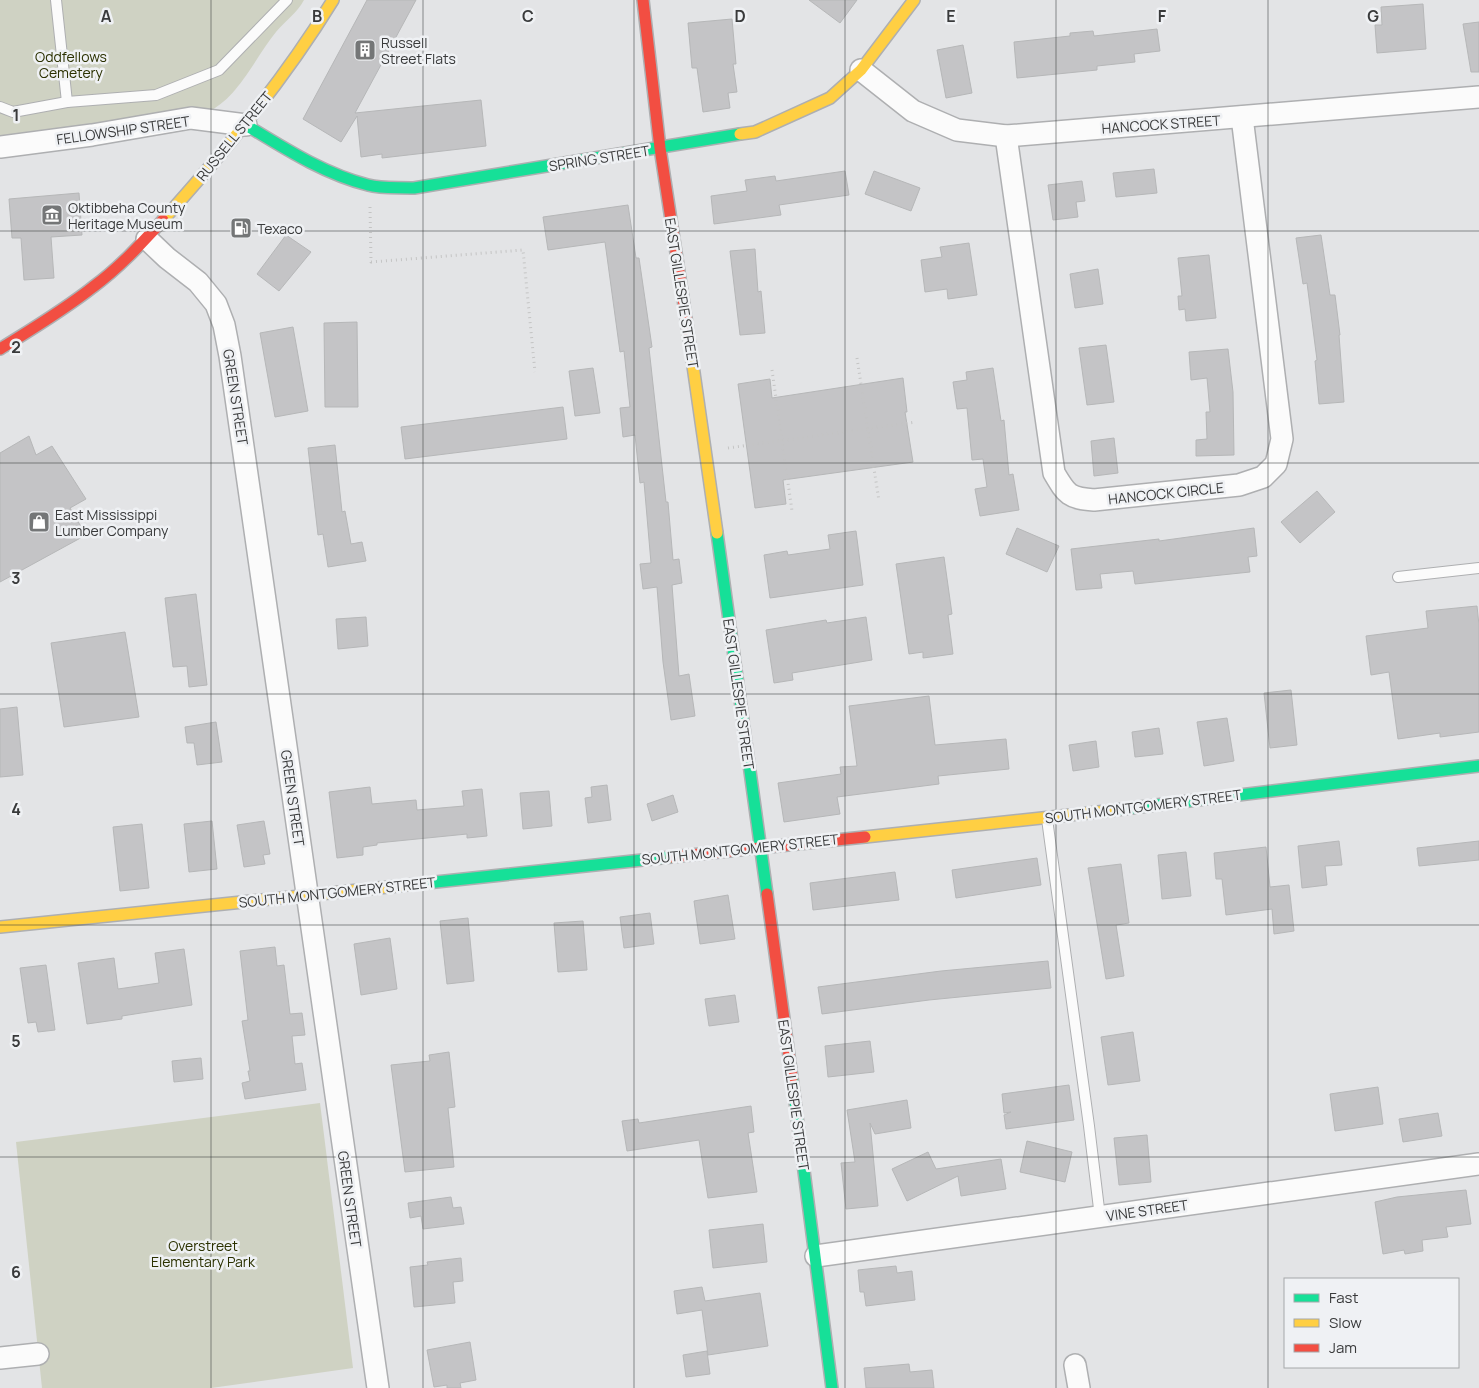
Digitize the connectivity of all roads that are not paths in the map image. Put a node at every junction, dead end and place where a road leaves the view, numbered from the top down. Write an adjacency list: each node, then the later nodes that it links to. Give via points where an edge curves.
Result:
1 (56, 0): 8 (lane)
2 (287, 0): 8 (lane, via 219,70 156,95)
3 (333, 0): 11 (street, RUSSELL STREET, via 316,29)
4 (643, 0): 14 (street, EAST GILLESPIE STREET)
5 (914, 0): 6 (street, SPRING STREET)
6 (861, 70): 12 (street, HANCOCK STREET, via 913,111 957,130); 14 (street, SPRING STREET, via 830,98 755,132)
7 (1479, 97): 10 (street, HANCOCK STREET)
8 (67, 102): 9 (lane, via 14,112)
9 (0, 107)
10 (1242, 117): 12 (street, HANCOCK STREET); 12 (street, HANCOCK CIRCLE, via 1282,439 1276,464 1263,477 1239,485 1094,500 1076,499 1064,491 1054,474)
11 (246, 125): 13 (street, FELLOWSHIP STREET, via 191,118); 14 (street, SPRING STREET, via 326,169 369,185 414,188); 15 (street, RUSSELL STREET)
12 (1006, 136)
13 (0, 147)
14 (660, 148): 21 (street, EAST GILLESPIE STREET)
15 (147, 239): 16 (street, RUSSELL STREET, via 105,278); 22 (street, GREEN STREET, via 198,282 216,304 224,325 238,399)
16 (0, 349)
17 (1479, 568): 18 (lane)
18 (1398, 577)
19 (1479, 766): 20 (street, SOUTH MONTGOMERY STREET)
20 (1047, 818): 21 (street, SOUTH MONTGOMERY STREET); 25 (lane)
21 (761, 847): 22 (street, SOUTH MONTGOMERY STREET); 26 (street, EAST GILLESPIE STREET)
22 (307, 896): 23 (street, SOUTH MONTGOMERY STREET); 30 (street, GREEN STREET)
23 (0, 927)
24 (1479, 1164): 25 (street, VINE STREET)
25 (1100, 1216): 26 (street, VINE STREET)
26 (816, 1256): 31 (street, EAST GILLESPIE STREET)
27 (38, 1354): 28 (street)
28 (0, 1358)
29 (1075, 1365): 32 (street)
30 (378, 1388)
31 (832, 1388)
32 (1079, 1388)

